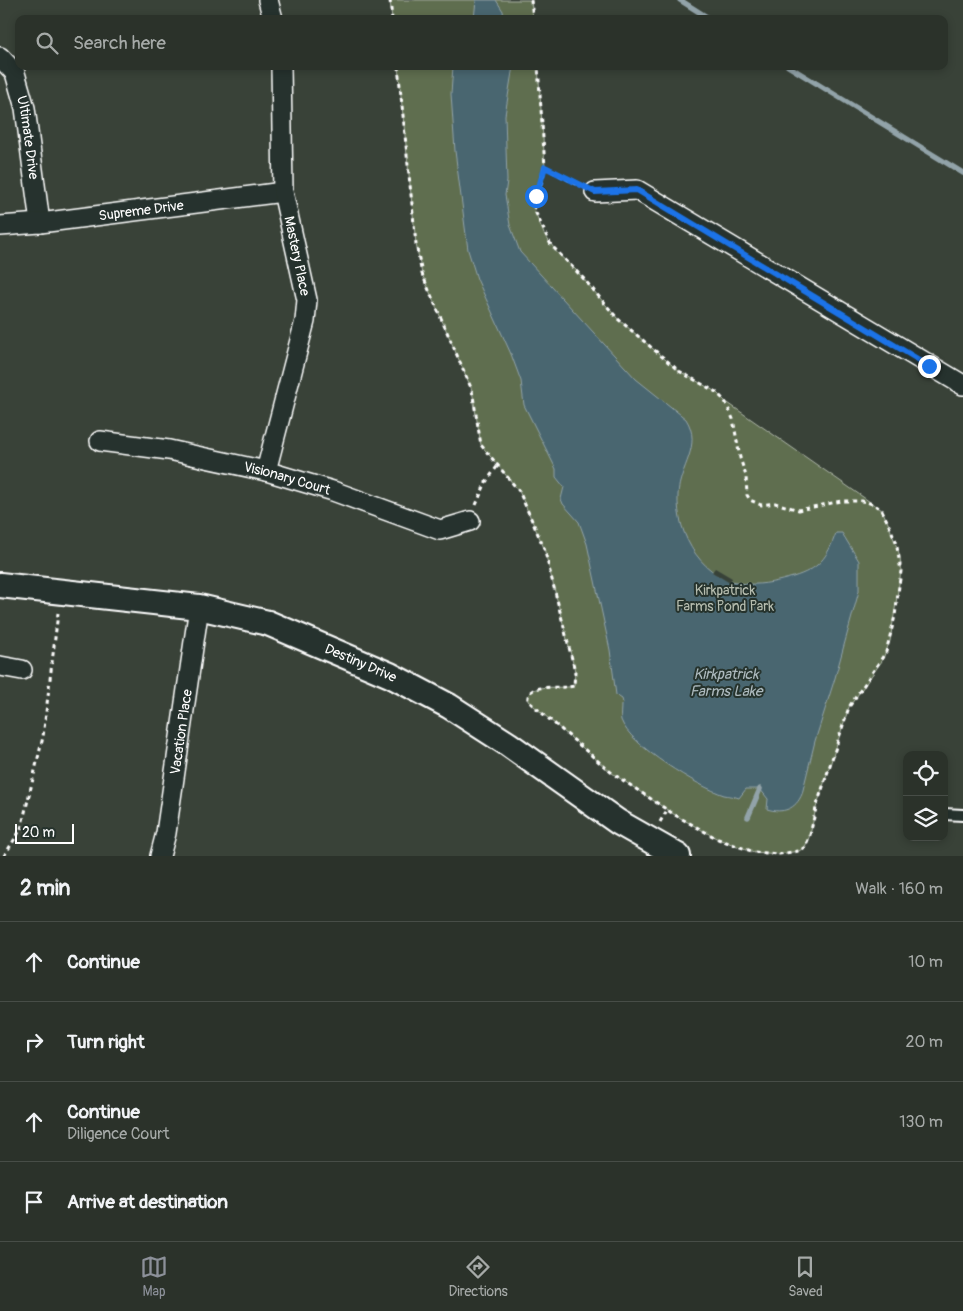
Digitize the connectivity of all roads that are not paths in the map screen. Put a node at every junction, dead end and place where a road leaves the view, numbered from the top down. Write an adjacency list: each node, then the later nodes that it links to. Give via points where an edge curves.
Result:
1 (268, 0): 2 (street)
2 (272, 15)
3 (0, 56): 7 (street, Ultimate Drive, via 15,73 25,108)
4 (281, 70): 5 (street, Mastery Place)
5 (283, 192): 7 (street, Supreme Drive); 11 (street, Mastery Place, via 307,300 305,322)
6 (595, 192): 9 (street, via 637,190)
7 (40, 223): 8 (street, Supreme Drive)
8 (0, 226)
9 (963, 385)
10 (100, 441): 11 (street, Visionary Court, via 169,450)
11 (266, 471): 12 (street, Visionary Court, via 333,491 440,530)
12 (470, 521)
13 (0, 585): 14 (street, Destiny Drive)
14 (199, 607): 19 (street, Vacation Place); 20 (street, Destiny Drive, via 268,623 390,675 449,706 618,822)
15 (0, 666): 16 (street)
16 (22, 670)
17 (948, 814): 18 (lane)
18 (963, 815)
19 (160, 856)
20 (678, 856)

